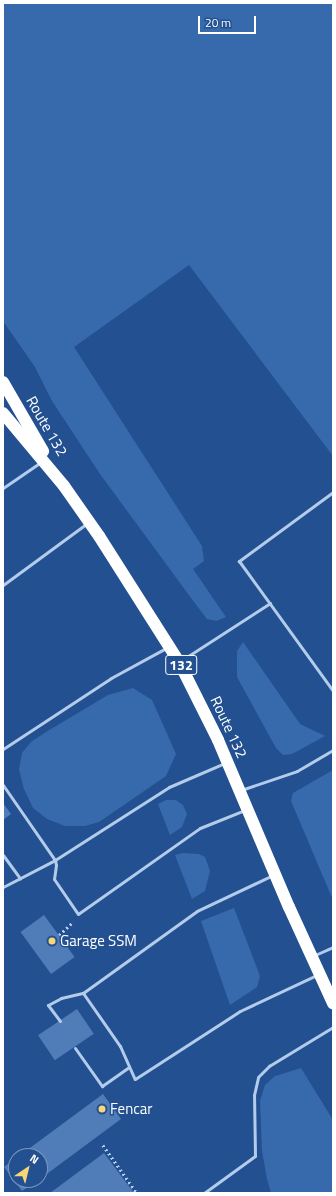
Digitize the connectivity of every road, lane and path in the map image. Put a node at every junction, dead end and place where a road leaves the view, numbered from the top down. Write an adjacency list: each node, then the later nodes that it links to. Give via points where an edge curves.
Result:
1 (3, 382): 3 (highway, Route 132 / 132)
2 (3, 412): 3 (highway, Route 132 / 132)
3 (45, 459): 4 (lane); 6 (highway, Route 132 / 132)
4 (3, 488)
5 (333, 492): 8 (lane, via 238,561)
6 (89, 522): 7 (lane); 9 (highway, Route 132 / 132)
7 (3, 585)
8 (270, 604): 10 (lane); 11 (lane)
9 (170, 646): 10 (highway, Route 132 / 132); 12 (lane, via 111,678)
10 (179, 662): 14 (highway, Route 132 / 132)
11 (333, 691)
12 (3, 749)
13 (333, 750): 16 (lane, via 297,771)
14 (228, 762): 16 (highway, Route 132 / 132); 19 (lane, via 169,787)
15 (3, 785): 19 (lane)
16 (240, 790): 17 (highway, Route 132 / 132)
17 (248, 809): 20 (highway, Route 132 / 132); 23 (lane, via 200,828)
18 (3, 855): 21 (lane)
19 (55, 860): 21 (lane); 23 (lane, via 54,879)
20 (275, 874): 26 (highway, Route 132 / 132); 28 (lane, via 197,911)
21 (20, 878): 22 (lane)
22 (3, 886)
23 (78, 914): 24 (path, via 71,926)
24 (59, 935)
25 (333, 946): 26 (lane)
26 (311, 957): 27 (highway, Route 132 / 132)
27 (319, 974): 29 (highway, Route 132 / 132); 33 (lane, via 240,1011 135,1079)
28 (83, 993): 30 (lane, via 61,998 48,1005); 33 (lane, via 120,1046)
29 (333, 1001)
30 (60, 1021)
31 (333, 1027): 36 (lane, via 269,1066 258,1077 254,1095 255,1156)
32 (75, 1048): 33 (lane, via 102,1086)
33 (129, 1066)
34 (103, 1145): 35 (path, via 114,1164)
35 (137, 1193)
36 (204, 1193)

